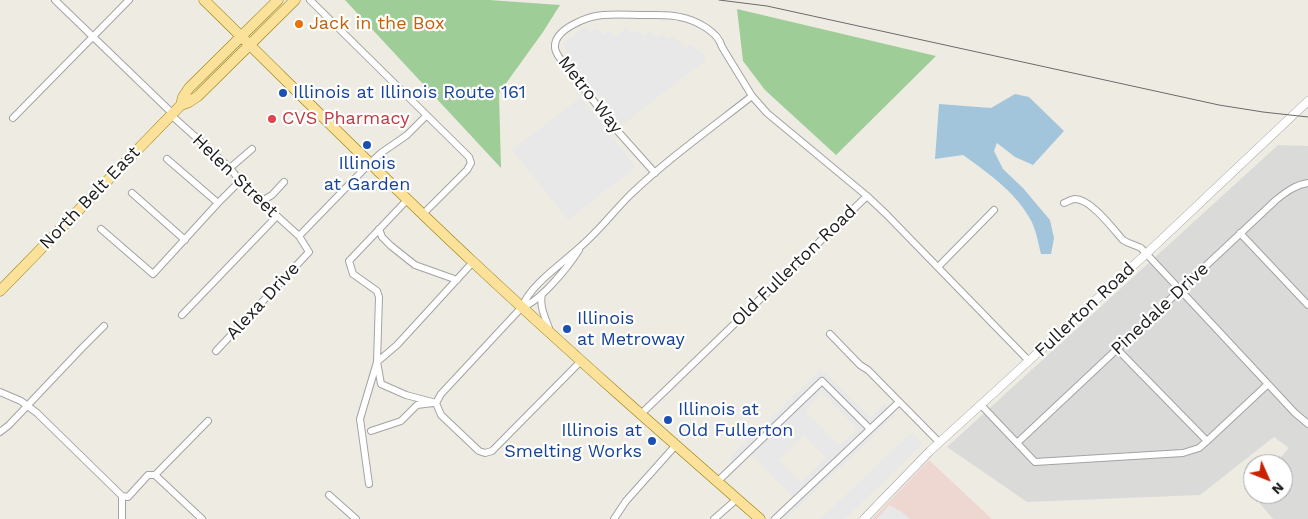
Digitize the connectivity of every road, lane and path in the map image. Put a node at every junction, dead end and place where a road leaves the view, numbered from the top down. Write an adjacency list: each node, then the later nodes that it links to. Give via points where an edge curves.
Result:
1 (56, 0): 7 (street, Helen Street)
2 (129, 0): 7 (street)
3 (204, 0): 8 (main road)
4 (278, 0): 8 (main road, North Belt East)
5 (295, 0): 9 (main road, North Belt East)
6 (310, 0): 14 (street)
7 (93, 36): 13 (street, Helen Street); 15 (street)
8 (241, 36): 9 (main road); 12 (main road, North Belt East, via 189,88)
9 (249, 44): 12 (main road, North Belt East, via 198,96); 18 (main road)
10 (752, 96): 20 (street); 20 (street, Metro Way, via 719,39 708,28 679,16 603,15 567,28 554,45 559,57); 25 (street, Metro Way)
11 (1308, 101): 39 (street, Fullerton Road)
12 (181, 105): 13 (main road, North Belt East)
13 (172, 114): 19 (street, Helen Street); 44 (main road, North Belt East)
14 (426, 116): 18 (street, Alexa Drive); 31 (street, via 469,157 470,163 468,170)
15 (13, 118)
16 (252, 149): 19 (street)
17 (167, 159): 28 (street)
18 (370, 164): 26 (main road); 36 (street, Alexa Drive)
19 (230, 168): 21 (street, Helen Street)
20 (655, 173): 38 (street)
21 (240, 181): 27 (street, Helen Street); 28 (street)
22 (284, 182): 27 (street)
23 (1308, 183): 35 (street, Pinedale Drive, via 1288,190)
24 (132, 193): 37 (street)
25 (866, 196): 41 (street, Old Fullerton Road); 63 (street, Old Fullerton Road)
26 (407, 200): 31 (main road); 34 (street)
27 (262, 201): 32 (street, Helen Street)
28 (218, 203): 37 (street)
29 (1064, 203): 39 (street, via 1083,200 1123,240 1141,248)
30 (994, 210): 41 (street)
31 (422, 214): 40 (main road)
32 (276, 216): 36 (street, Helen Street); 48 (street)
33 (101, 229): 37 (street, via 153,274)
34 (379, 229): 42 (street, via 382,237 415,266); 56 (street, via 349,261 354,274 377,291 379,298)
35 (1240, 233): 43 (street, Pinedale Drive); 46 (street)
36 (299, 236): 53 (street, Alexa Drive, via 309,252)
37 (185, 240)
38 (581, 247): 45 (street); 47 (street, via 534,290)
39 (1146, 254): 43 (street); 55 (street, Fullerton Road)
40 (474, 262): 42 (street); 47 (main road)
41 (938, 267): 55 (street, Old Fullerton Road)
42 (457, 280): 56 (street)
43 (1180, 290): 52 (street, Pinedale Drive); 57 (street)
44 (0, 291)
45 (542, 294): 47 (street); 50 (street, via 542,310)
46 (1308, 305)
47 (522, 307): 50 (main road); 60 (street)
48 (182, 315)
49 (104, 326): 62 (street)
50 (552, 334): 54 (main road)
51 (830, 334): 59 (street)
52 (1118, 349): 69 (street); 71 (street, Pinedale Drive)
53 (216, 351)
54 (581, 361): 60 (street, via 492,451 479,451 441,415); 63 (main road)
55 (1029, 361): 61 (street, Fullerton Road)
56 (377, 362): 60 (street, via 381,384 406,396); 75 (street, via 360,419)
57 (1268, 384): 65 (street); 69 (street)
58 (0, 392): 62 (street)
59 (898, 402): 67 (street); 70 (street)
60 (436, 403): 66 (street, via 417,405 402,421)
61 (981, 405): 70 (street, Fullerton Road); 71 (street)
62 (28, 406): 68 (street); 77 (street)
63 (641, 414): 72 (main road)
64 (208, 421): 73 (street)
65 (1308, 424)
66 (371, 430)
67 (870, 430): 74 (street, via 822,381); 85 (street)
68 (0, 432)
69 (1207, 441): 71 (street, via 1199,448 1184,453 1035,462)
70 (939, 442): 86 (street, Fullerton Road)
71 (1018, 443)
72 (676, 445): 74 (main road); 82 (street)
73 (155, 475): 77 (street, via 148,475 128,497); 80 (street)
74 (718, 482): 78 (main road)
75 (369, 484)
76 (329, 495): 81 (street)
77 (122, 496): 79 (street)
78 (737, 499): 83 (street); 84 (main road)
79 (122, 519)
80 (202, 519)
81 (356, 519)
82 (614, 519)
83 (714, 519)
84 (760, 519)
85 (775, 519)
86 (864, 519)

